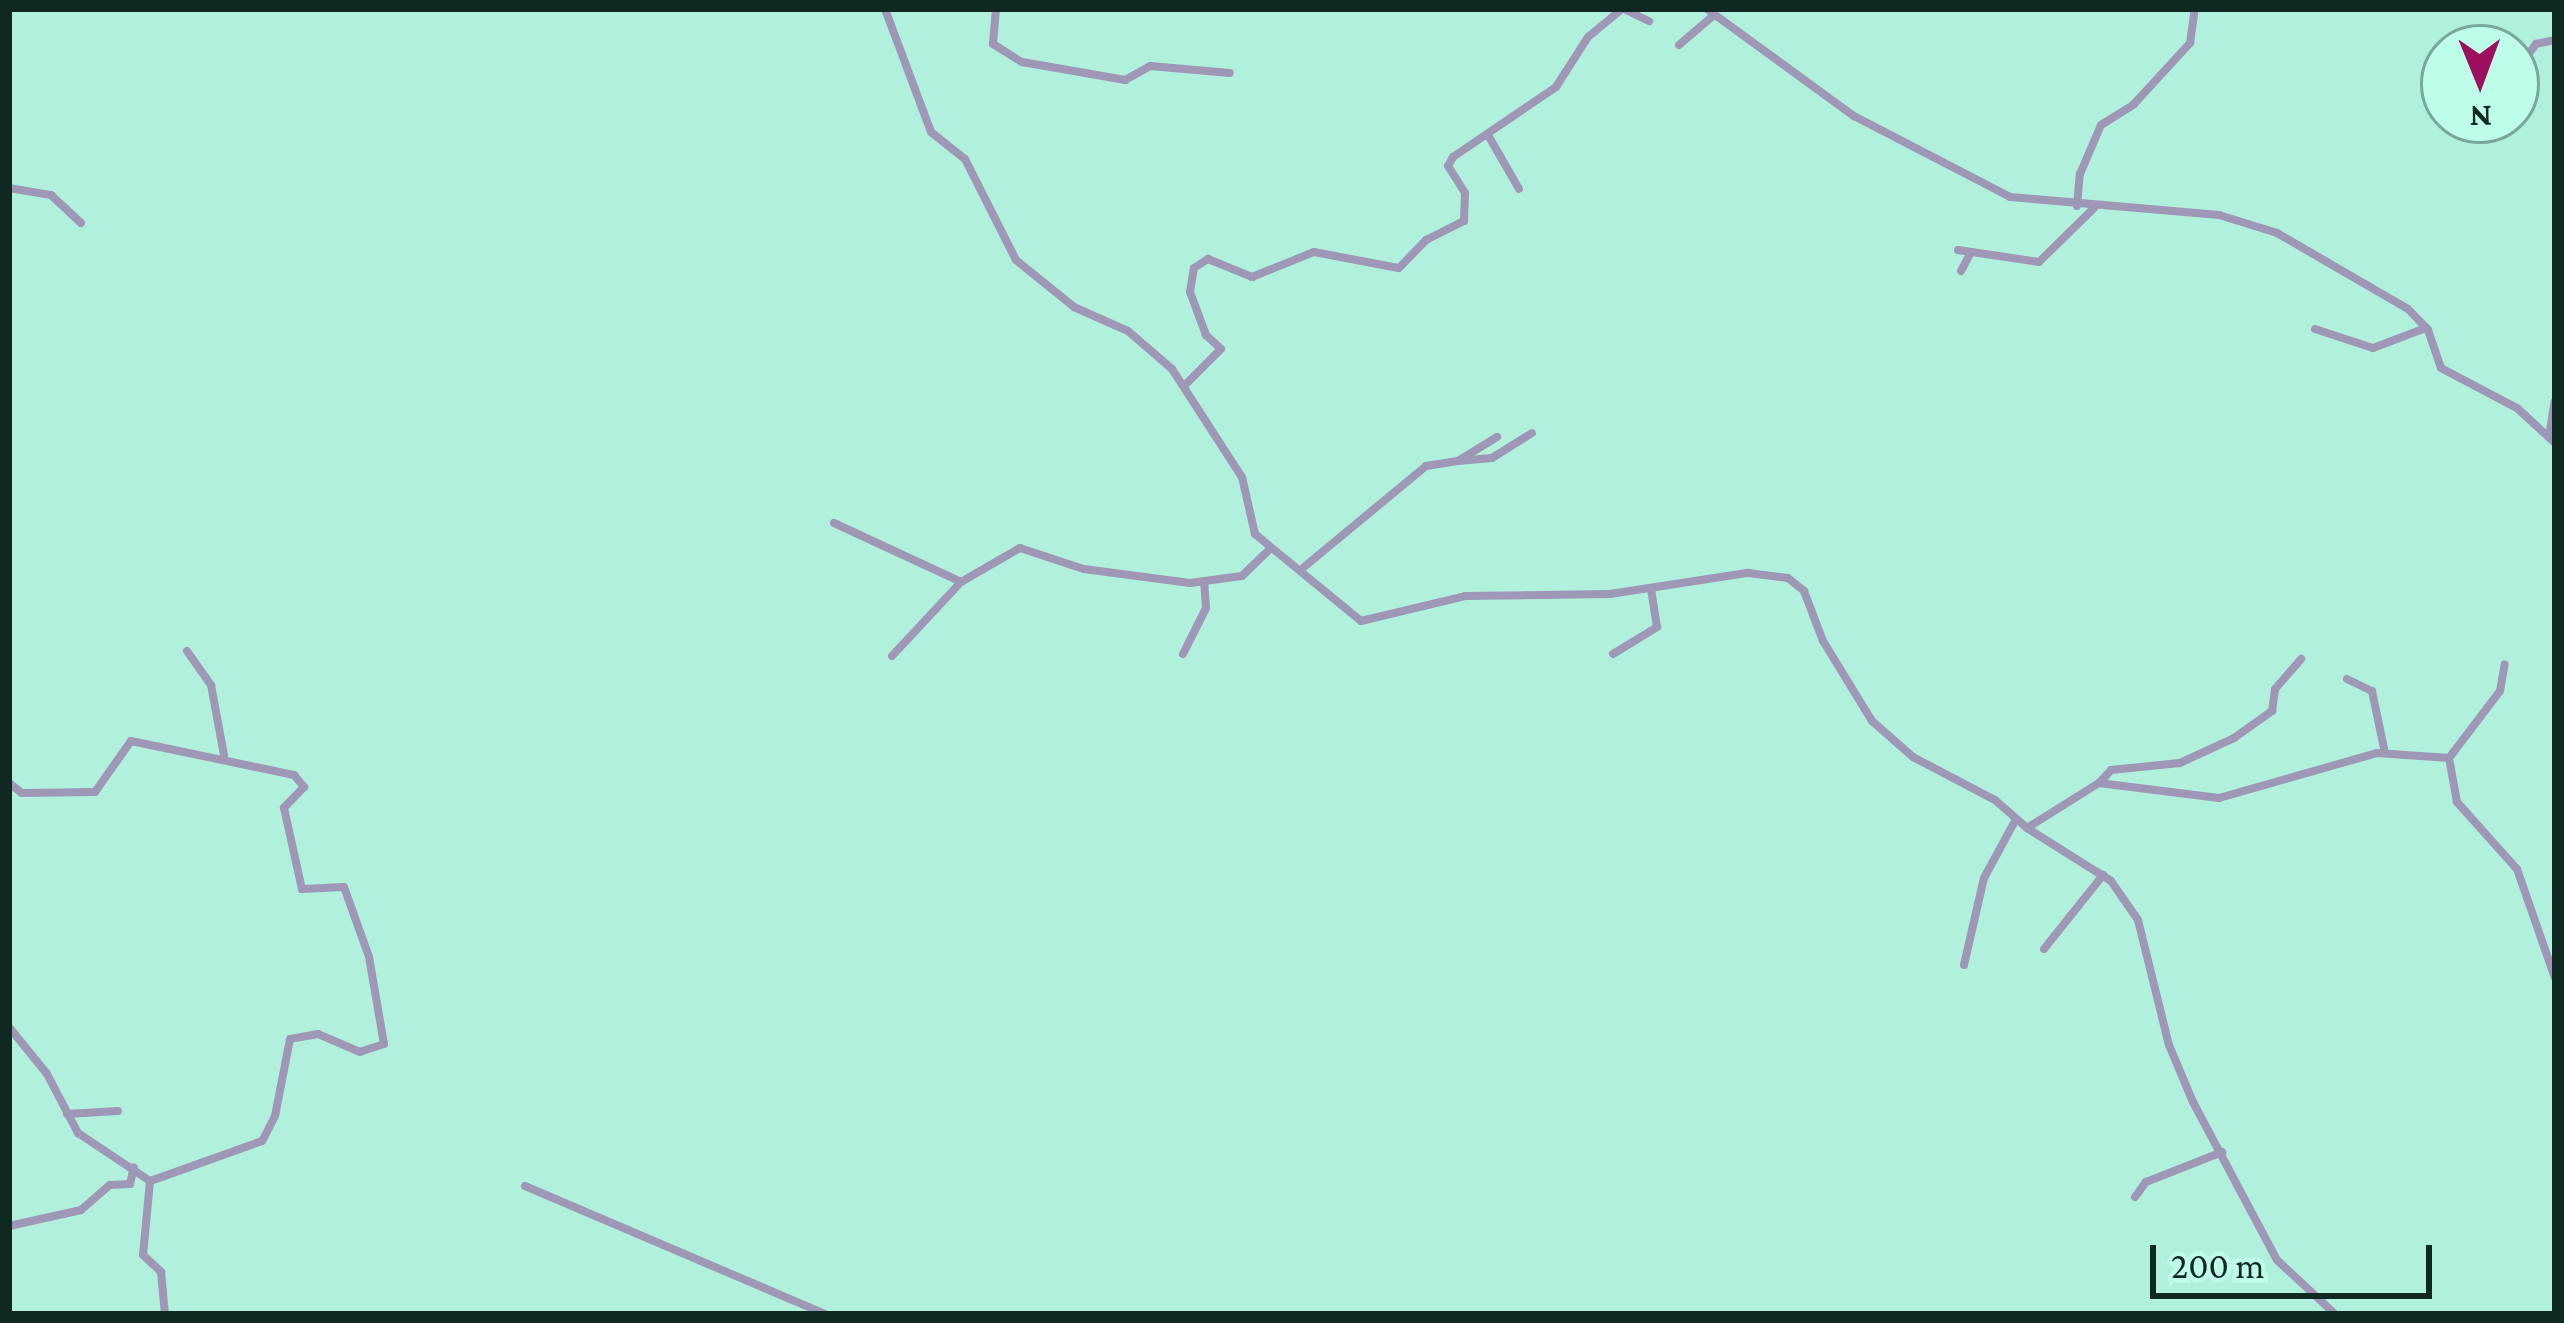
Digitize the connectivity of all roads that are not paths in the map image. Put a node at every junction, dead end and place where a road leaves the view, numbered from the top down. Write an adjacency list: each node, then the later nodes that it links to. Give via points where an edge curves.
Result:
1 (885, 9): 20 (street, via 931,132 965,159 1016,260 1074,307 1128,331)
2 (996, 9): 8 (street, via 993,44 1022,62 1125,80 1150,66)
3 (1623, 9): 6 (street); 9 (street, via 1585,40 1556,87)
4 (2194, 9): 12 (street, via 2190,43 2134,104 2101,125 2080,174)
5 (1711, 12): 7 (street); 12 (street, via 1887,135 2010,196)
6 (1649, 21)
7 (1679, 45)
8 (1230, 73)
9 (1488, 135): 11 (street); 20 (street, via 1448,166 1466,194 1464,221 1426,240 1399,268 1314,252 1252,278 1208,259 1194,268 1190,292 1206,335 1221,349)
10 (9, 188): 14 (street, via 51,195)
11 (1519, 189)
12 (2077, 206): 13 (street)
13 (2095, 207): 16 (street, via 2039,262); 18 (street, via 2259,224 2408,309)
14 (81, 223)
15 (1958, 250): 16 (street)
16 (1970, 254): 17 (street)
17 (1961, 271)
18 (2426, 328): 19 (street, via 2373,348); 24 (street, via 2441,368 2517,408)
19 (2315, 329)
20 (1185, 385): 27 (street, via 1243,477 1256,534)
21 (2555, 401): 24 (street)
22 (1532, 433): 25 (street, via 1492,458)
23 (1497, 437): 25 (street)
24 (2552, 440)
25 (1458, 460): 28 (street, via 1426,466)
26 (834, 524): 29 (street)
27 (1272, 547): 28 (street); 30 (street, via 1243,576)
28 (1304, 567): 31 (street, via 1348,614 1370,623 1465,596)
29 (961, 582): 30 (street, via 1020,548 1084,569); 35 (street)
30 (1204, 582): 33 (street, via 1206,608)
31 (1651, 588): 34 (street, via 1658,627); 44 (street, via 1748,572 1788,578 1804,591 1823,641 1872,721 1912,758)
32 (187, 651): 40 (street, via 213,689)
33 (1183, 654)
34 (1613, 654)
35 (892, 656)
36 (2301, 659): 43 (street, via 2275,689 2272,711 2234,739 2176,764 2111,770)
37 (2505, 664): 41 (street, via 2500,691)
38 (2347, 679): 39 (street, via 2372,691)
39 (2385, 753): 41 (street); 43 (street, via 2219,798)
40 (224, 755): 42 (street, via 131,741 95,792 22,793); 55 (street, via 303,780 284,808 301,887 344,887 386,1040 360,1052 318,1034 290,1039 262,1142)
41 (2449, 758): 49 (street, via 2457,802 2517,869)
42 (9, 783)
43 (2099, 783): 45 (street)
44 (2016, 819): 45 (street); 48 (street, via 1984,878)
45 (2027, 828): 46 (street)
46 (2103, 875): 47 (street); 53 (street, via 2138,920 2169,1045)
47 (2044, 949)
48 (1964, 965)
49 (2555, 978)
50 (9, 1027): 52 (street)
51 (118, 1111): 52 (street)
52 (67, 1114): 54 (street, via 87,1143)
53 (2222, 1152): 57 (street, via 2146,1182); 61 (street, via 2277,1260)
54 (134, 1167): 55 (street); 58 (street, via 130,1184 110,1185 85,1209)
55 (150, 1181): 59 (street, via 143,1255 161,1272)
56 (525, 1186): 60 (street)
57 (2135, 1198)
58 (9, 1226)
59 (165, 1314)
60 (825, 1314)
61 (2335, 1314)

